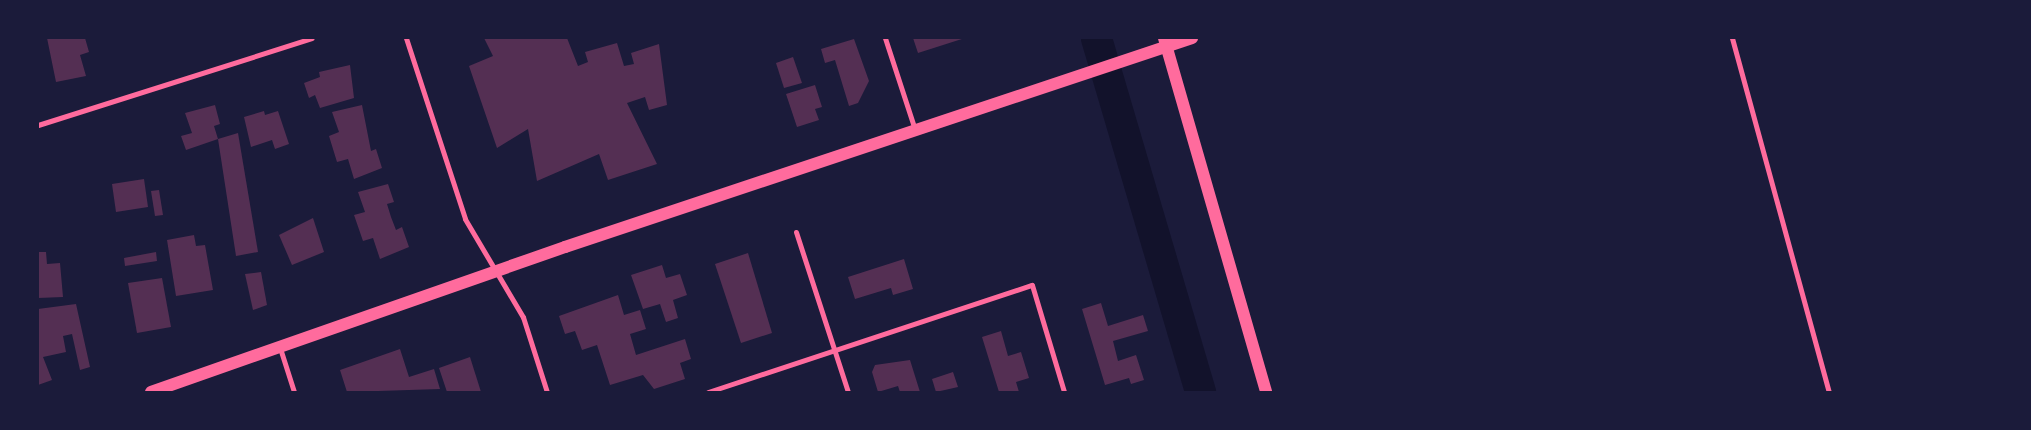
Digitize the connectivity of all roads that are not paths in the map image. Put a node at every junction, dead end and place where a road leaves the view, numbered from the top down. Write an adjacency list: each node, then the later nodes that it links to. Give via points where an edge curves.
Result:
1 (312, 38): 7 (street)
2 (406, 38): 10 (street, via 465,219)
3 (885, 38): 8 (street)
4 (1192, 38): 6 (main road)
5 (1732, 38): 20 (street)
6 (1166, 43): 8 (main road, via 1119,63); 19 (main road)
7 (38, 125)
8 (915, 130): 10 (main road)
9 (796, 232): 12 (street)
10 (496, 272): 11 (main road); 15 (street, via 522,317)
11 (280, 347): 13 (main road); 14 (street)
12 (834, 350): 16 (street); 17 (street); 18 (street, via 1032,285)
13 (151, 392)
14 (294, 392)
15 (547, 392)
16 (708, 392)
17 (848, 392)
18 (1064, 392)
19 (1266, 392)
20 (1829, 392)

